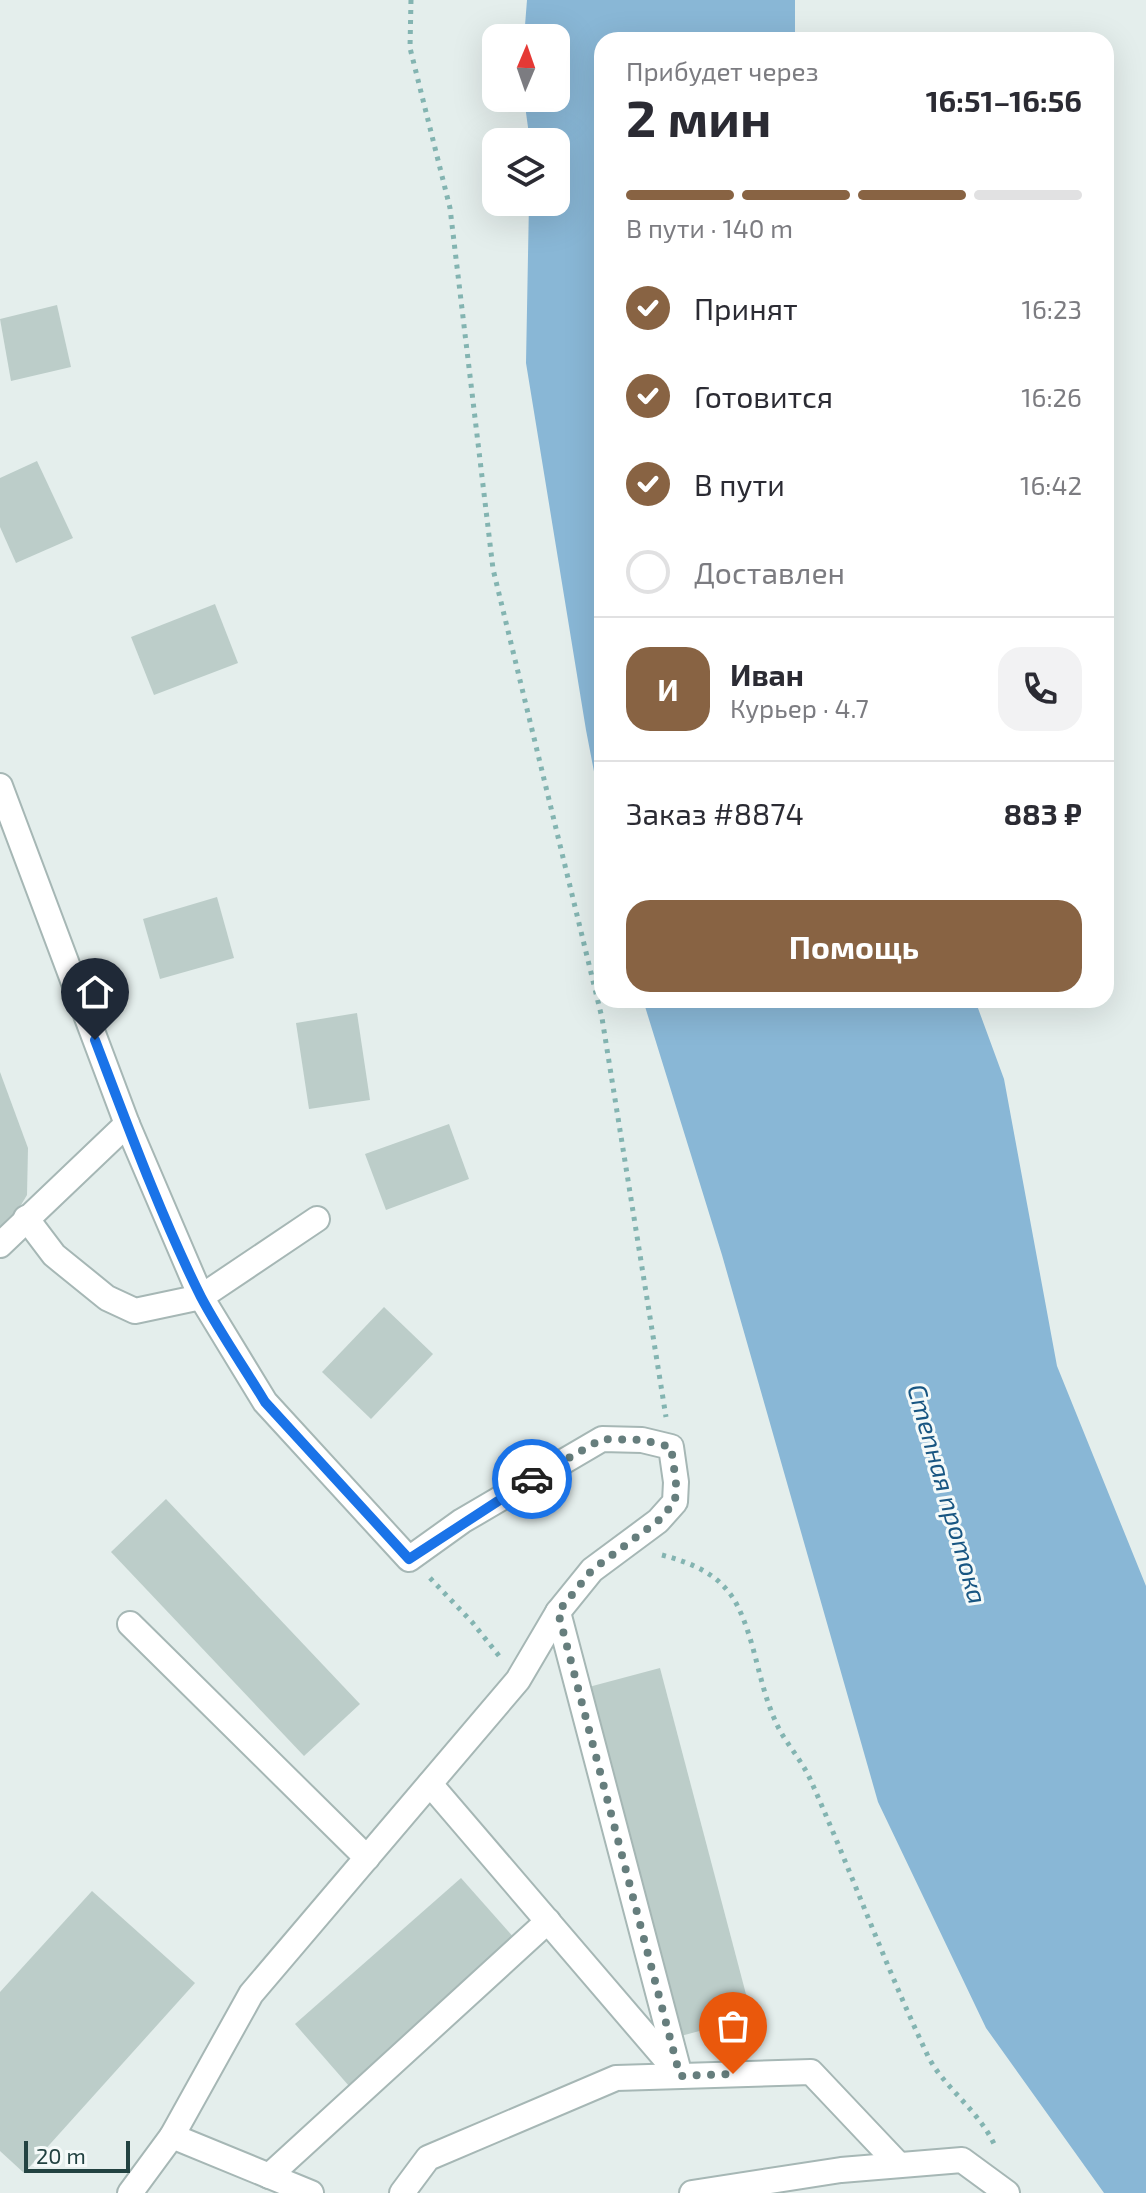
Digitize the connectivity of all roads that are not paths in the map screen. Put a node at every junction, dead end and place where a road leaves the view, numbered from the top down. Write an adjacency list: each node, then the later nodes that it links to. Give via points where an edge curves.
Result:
1 (0, 786): 2 (street)
2 (127, 1124): 3 (street); 6 (street)
3 (26, 1218): 5 (street); 6 (street, via 54,1255 107,1298 135,1311)
4 (317, 1219): 6 (street)
5 (0, 1245)
6 (201, 1297): 7 (street, via 265,1402 409,1559 462,1521 602,1439 671,1447 675,1502 592,1570)
7 (558, 1612): 9 (street, via 518,1680); 12 (street)
8 (130, 1624): 10 (street)
9 (430, 1784): 10 (street); 11 (street)
10 (367, 1858): 13 (street, via 251,1994)
11 (548, 1921): 12 (street); 15 (street)
12 (680, 2076): 14 (street, via 811,2072); 19 (street, via 616,2078 428,2158)
13 (172, 2136): 15 (street); 17 (street)
14 (899, 2165): 16 (street, via 962,2160); 20 (street)
15 (269, 2176): 18 (street)
16 (1006, 2192)
17 (130, 2193)
18 (311, 2193)
19 (402, 2193)
20 (692, 2193)

